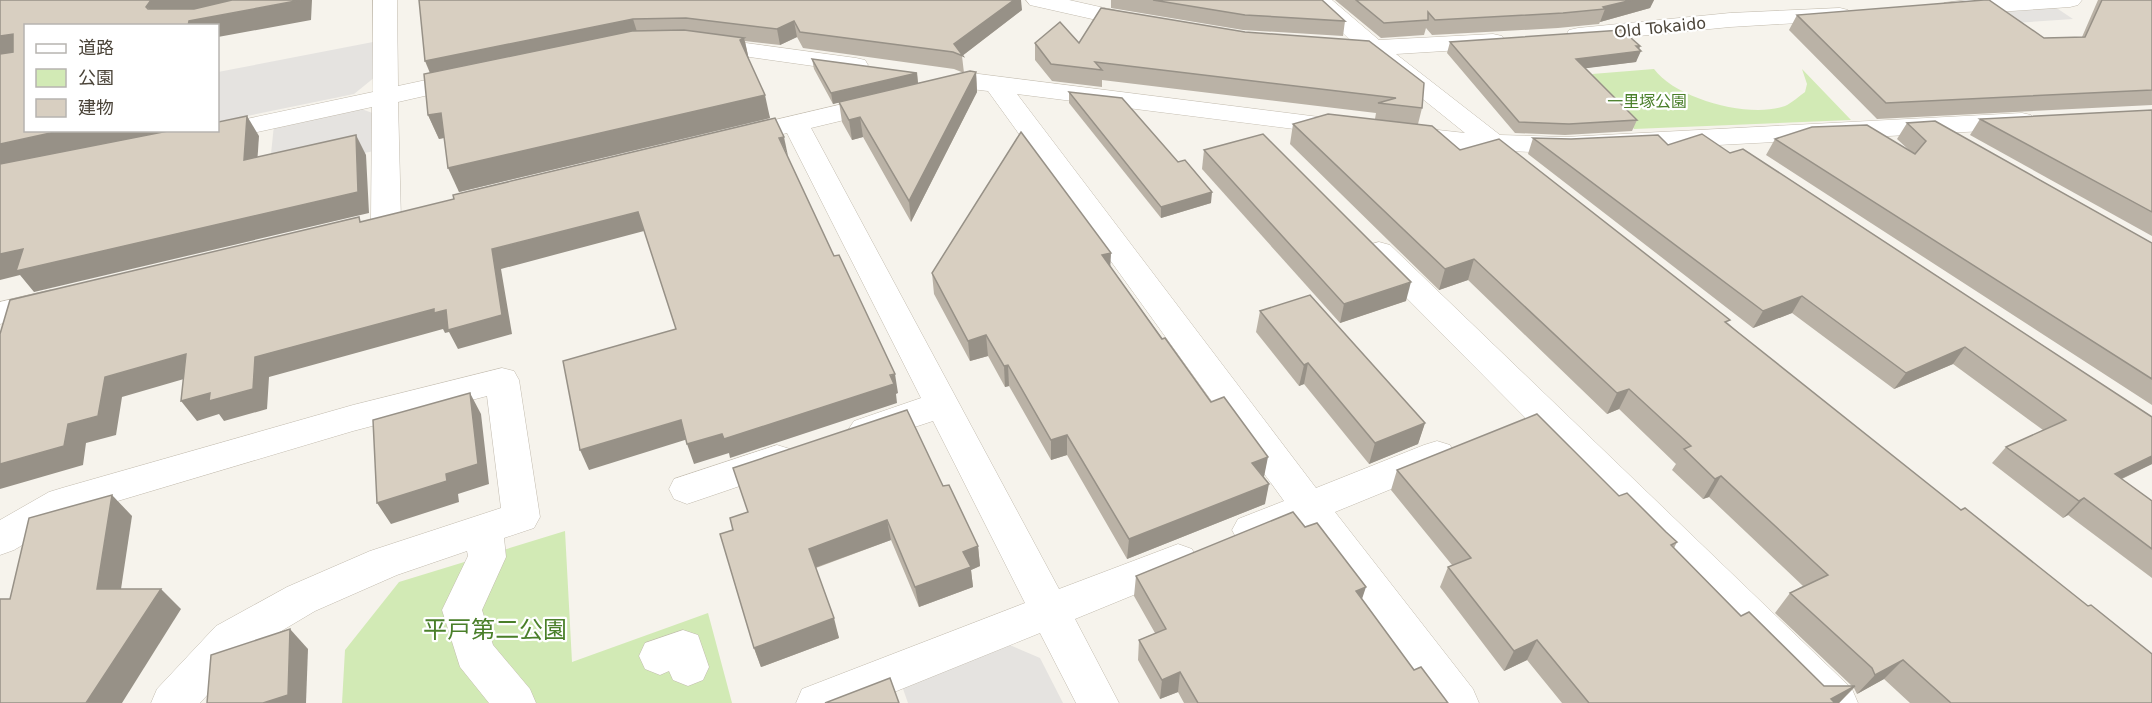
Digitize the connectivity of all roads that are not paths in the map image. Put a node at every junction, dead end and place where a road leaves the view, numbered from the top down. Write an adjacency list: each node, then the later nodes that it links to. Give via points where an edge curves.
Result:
1 (385, 0): 19 (street)
2 (1038, 0): 9 (street)
3 (1318, 0): 14 (street)
4 (1762, 0): 8 (street)
5 (2070, 0): 6 (street)
6 (1930, 9)
7 (1860, 14): 8 (street, Old Tokaido)
8 (1704, 23): 10 (street, Old Tokaido)
9 (1161, 26)
10 (1558, 37)
11 (1512, 40): 14 (street)
12 (679, 43): 15 (street)
13 (1341, 46): 14 (street)
14 (1374, 48): 27 (street)
15 (878, 68)
16 (913, 73): 18 (street)
17 (489, 75): 19 (street)
18 (983, 83): 20 (street); 22 (street); 39 (street)
19 (387, 96): 25 (street); 32 (street)
20 (1242, 115): 27 (street); 28 (street)
21 (2044, 120): 23 (street)
22 (795, 123): 26 (street); 36 (street)
23 (1930, 126): 24 (street); 29 (street)
24 (1716, 137): 27 (street, via 1565,145); 30 (street)
25 (187, 139)
26 (713, 143)
27 (1493, 143): 31 (street)
28 (1275, 148)
29 (1970, 149)
30 (1755, 163)
31 (1531, 172)
32 (387, 221)
33 (1358, 231): 37 (street)
34 (80, 294): 35 (street)
35 (0, 313)
36 (942, 404): 38 (street); 42 (street)
37 (1507, 426): 39 (street); 48 (street)
38 (687, 489)
39 (1309, 507): 42 (street); 47 (street)
40 (484, 530): 41 (street, via 520,517 502,380 354,418 62,503); 43 (street, via 487,557 462,610 475,654); 44 (street, via 384,563 301,599 231,639)
41 (0, 539)
42 (1050, 611): 45 (street); 46 (street)
43 (527, 702)
44 (172, 703)
45 (817, 703)
46 (1098, 703)
47 (1458, 703)
48 (1837, 703)

